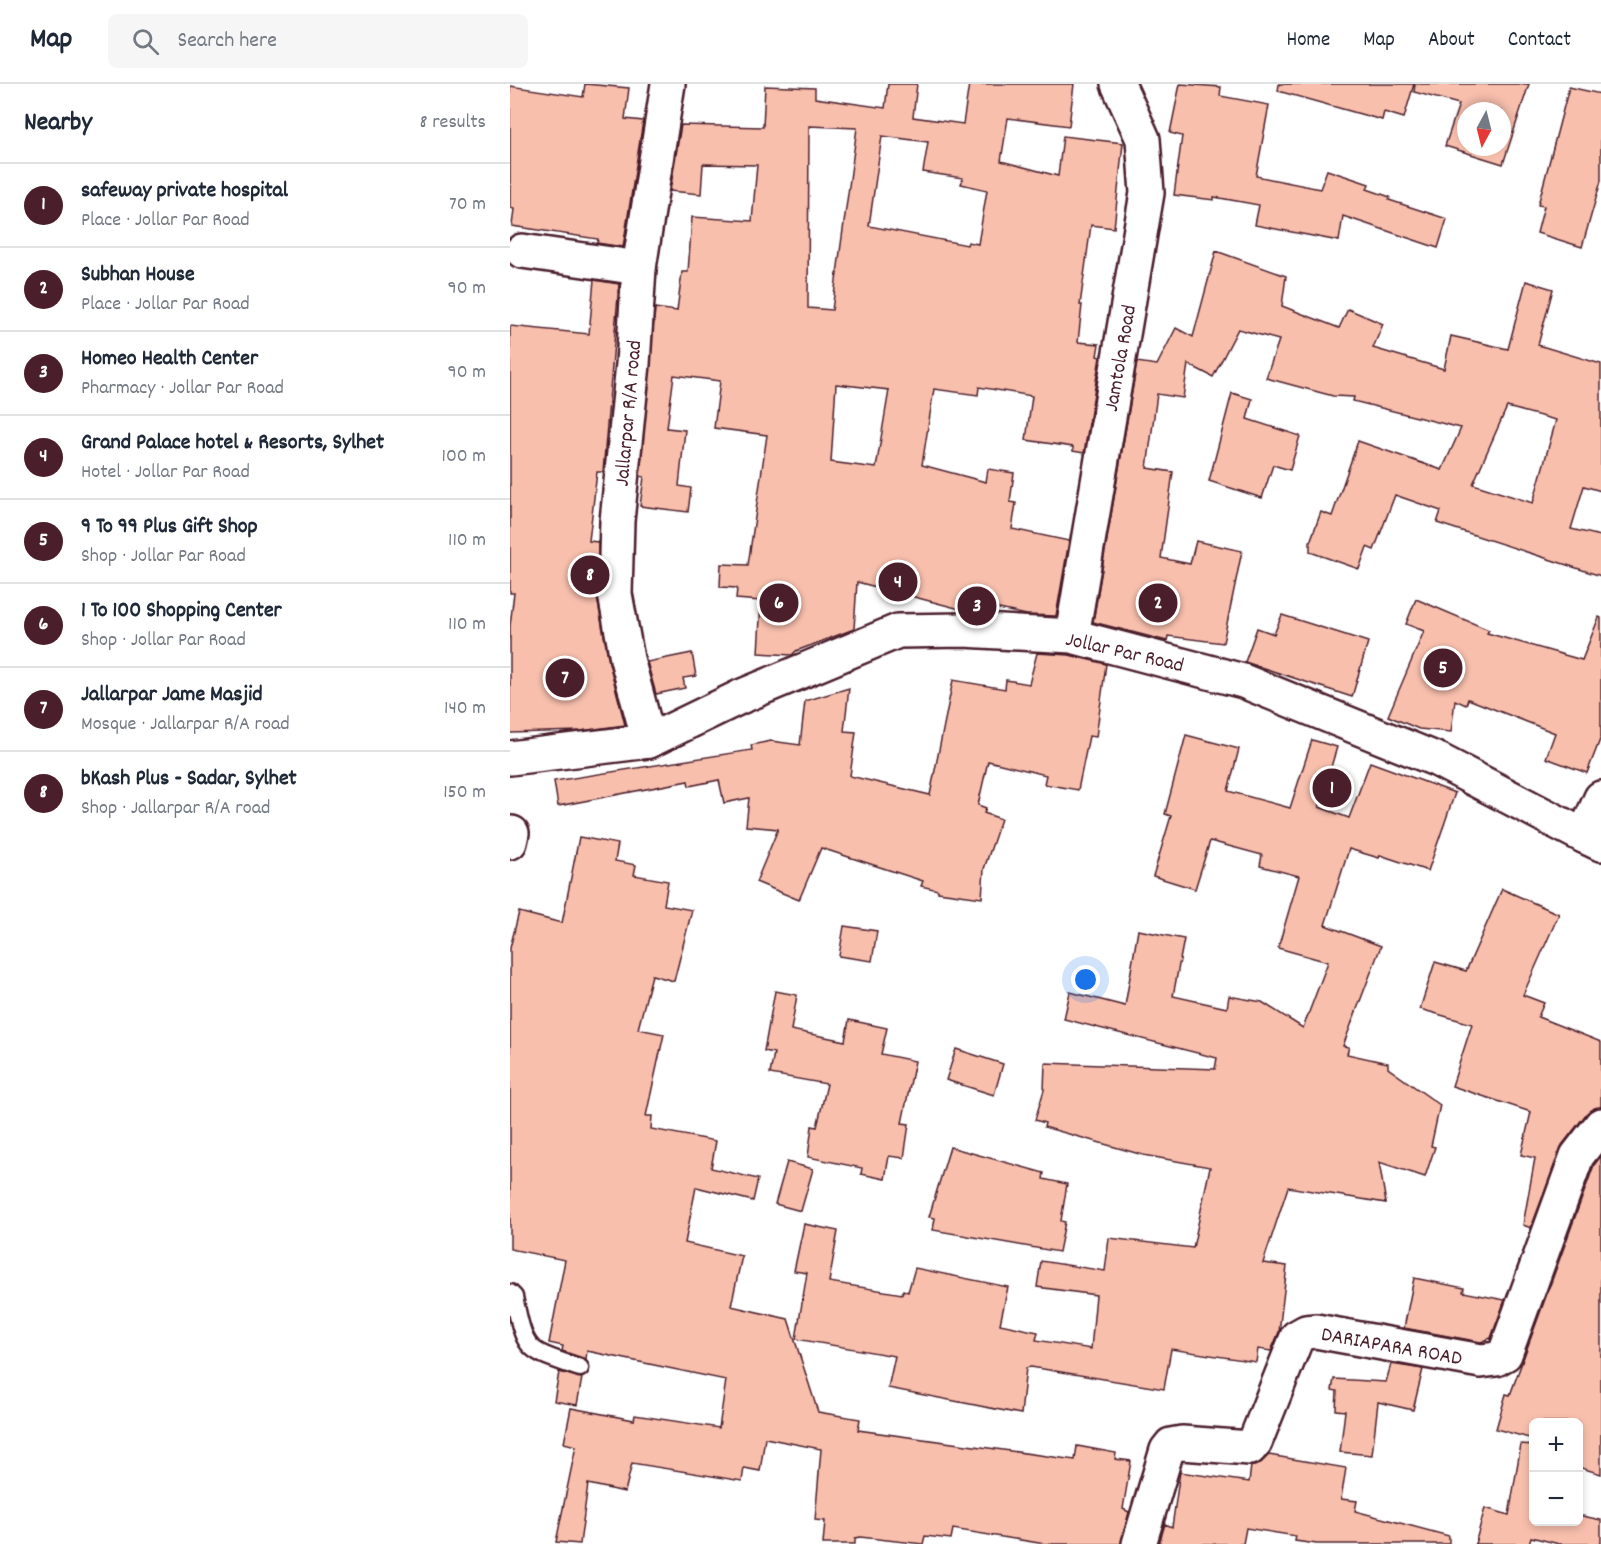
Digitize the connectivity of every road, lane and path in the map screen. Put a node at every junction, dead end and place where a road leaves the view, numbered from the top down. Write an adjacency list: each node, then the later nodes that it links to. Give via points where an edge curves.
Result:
1 (668, 84): 4 (street, Jallarpar R/A road)
2 (1118, 84): 5 (street, Jamtola Road, via 1143,139 1147,193)
3 (522, 251): 4 (street)
4 (639, 268): 6 (street, Jallarpar R/A road, via 617,521 615,594)
5 (1072, 636): 6 (street, Jollar Par Road, via 898,631 740,697); 9 (street, Jollar Par Road, via 1243,681 1438,760)
6 (649, 741): 7 (street, Jollar Par Road)
7 (510, 758)
8 (1601, 798): 9 (street)
9 (1592, 840)
10 (1601, 1125): 13 (street, DARIAPARA ROAD, via 1577,1156 1505,1354 1481,1361 1306,1332 1297,1338 1250,1448 1182,1443 1167,1450)
11 (510, 1293): 12 (lane, via 524,1339 535,1352)
12 (580, 1368)
13 (1139, 1544)

